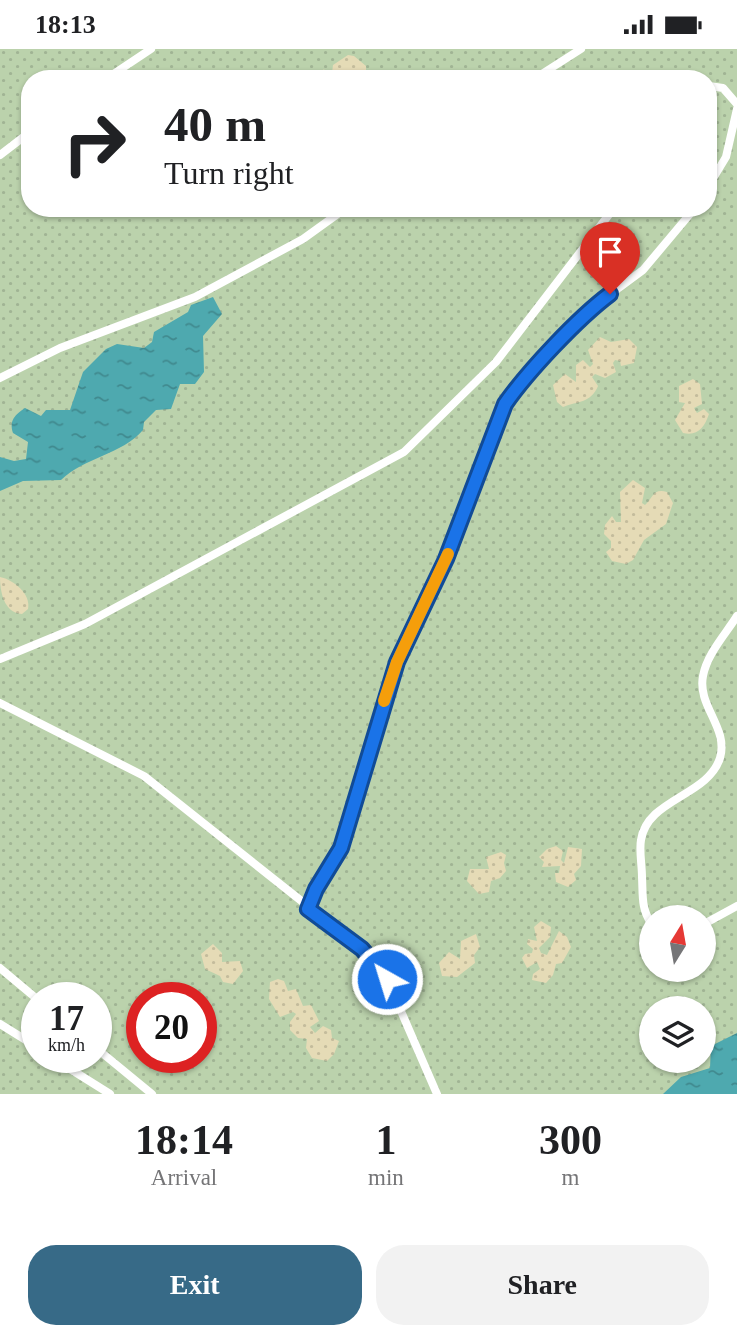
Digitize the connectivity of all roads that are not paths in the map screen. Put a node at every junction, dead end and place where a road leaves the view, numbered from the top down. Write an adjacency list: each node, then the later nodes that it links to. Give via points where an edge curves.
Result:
1 (151, 49): 3 (lane)
2 (581, 49): 4 (lane)
3 (120, 70)
4 (548, 70)
5 (717, 87): 6 (lane, via 723,88)
6 (737, 107): 9 (lane, via 726,157)
7 (21, 139): 8 (lane)
8 (0, 155)
9 (717, 172)
10 (334, 217): 13 (lane, via 303,239 195,297 60,348)
11 (607, 217): 15 (lane, via 496,362 404,452 85,624)
12 (687, 217): 19 (lane, via 643,270 593,307 505,404 446,559 397,662 341,848)
13 (0, 378)
14 (737, 616): 17 (lane, via 709,658 703,677 703,696 723,739 720,758 709,779 653,817 641,838)
15 (0, 659)
16 (0, 703): 19 (lane, via 144,776 286,885)
17 (643, 905)
18 (737, 906): 20 (lane)
19 (308, 909): 29 (lane, via 362,949 387,979)
20 (716, 917)
21 (0, 968): 22 (lane)
22 (21, 986)
23 (0, 1024): 24 (lane)
24 (21, 1037)
25 (112, 1061): 28 (lane)
26 (77, 1073): 27 (lane)
27 (110, 1094)
28 (152, 1094)
29 (437, 1094)

